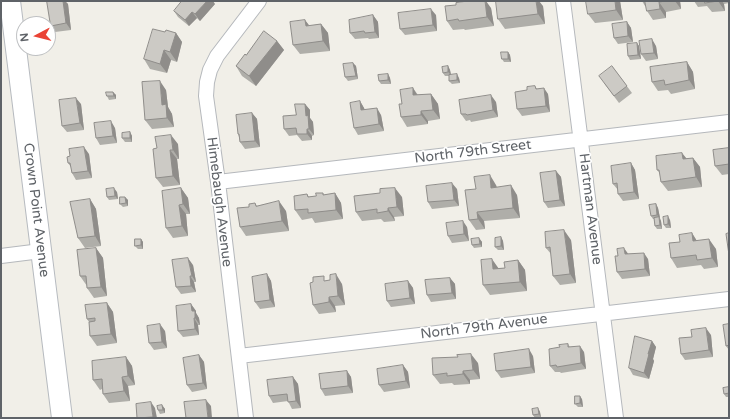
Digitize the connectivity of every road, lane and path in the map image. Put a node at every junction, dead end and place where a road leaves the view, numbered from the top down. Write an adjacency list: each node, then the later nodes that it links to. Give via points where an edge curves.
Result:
1 (10, 1): 7 (main road, Crown Point Avenue)
2 (259, 1): 6 (street, Himebaugh Avenue, via 217,56 207,82 206,103)
3 (563, 1): 5 (street, Hartman Avenue)
4 (729, 122): 5 (street, North 79th Street)
5 (581, 139): 6 (street, North 79th Street); 10 (street, Hartman Avenue)
6 (218, 182): 11 (street, Himebaugh Avenue)
7 (41, 251): 8 (street); 12 (main road, Crown Point Avenue)
8 (1, 256)
9 (729, 299): 10 (street, North 79th Avenue)
10 (603, 313): 11 (street, North 79th Avenue); 14 (street, Hartman Avenue)
11 (239, 356): 13 (street, Himebaugh Avenue)
12 (62, 418)
13 (246, 418)
14 (616, 418)

